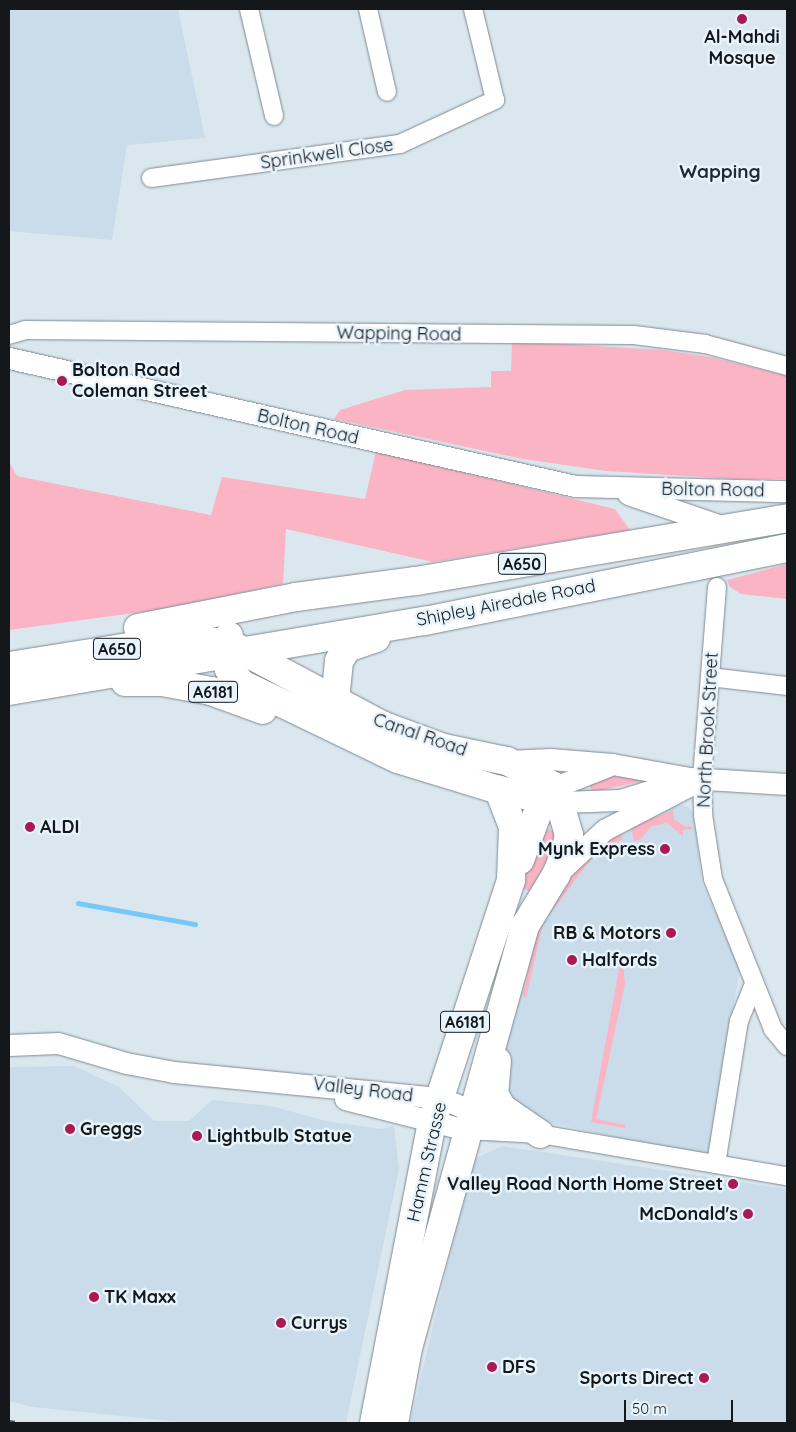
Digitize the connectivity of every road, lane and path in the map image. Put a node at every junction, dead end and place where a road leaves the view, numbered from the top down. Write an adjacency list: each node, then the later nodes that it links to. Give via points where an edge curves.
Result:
1 (250, 9): 5 (street)
2 (368, 9): 4 (street)
3 (473, 9): 6 (street, Sprinkwell Close, via 495,100 400,144)
4 (387, 92)
5 (274, 116)
6 (151, 178)
7 (9, 335): 9 (street, Wapping Road, via 25,330 634,335 705,344)
8 (9, 358): 10 (street, Bolton Road, via 439,457 575,486)
9 (787, 366)
10 (608, 488): 11 (street, Bolton Road); 13 (street, Bolton Road)
11 (787, 491)
12 (787, 518): 13 (main road, Shipley Airedale Road / A650)
13 (730, 529): 14 (main road); 17 (main road, Shipley Airedale Road / A650)
14 (787, 544)
15 (787, 548): 18 (main road, Shipley Airedale Road / A650)
16 (717, 587): 22 (street, North Brook Street)
17 (256, 604): 19 (main road); 20 (main road, A650, via 198,618)
18 (425, 621): 19 (main road, Shipley Airedale Road / A650); 26 (main road, via 347,648 339,661)
19 (231, 649): 21 (main road, A650, via 204,640 166,641); 23 (main road, Canal Road / A650); 26 (main road, Canal Road); 27 (main road, Canal Road / A6181, via 229,669 242,684)
20 (9, 650)
21 (9, 666)
22 (710, 677): 24 (street); 30 (street, North Brook Street)
23 (60, 680): 25 (main road, Canal Road / A650); 27 (main road, Canal Road / A6181, via 162,682 211,691 330,736)
24 (787, 686)
25 (9, 690)
26 (335, 702): 28 (main road, Canal Road, via 382,725 444,748)
27 (359, 739): 32 (main road, Canal Road / A6181, via 398,759)
28 (507, 761): 29 (street, Canal Road, via 550,759); 33 (main road)
29 (612, 764): 30 (street, Canal Road); 33 (street)
30 (696, 778): 31 (street, Canal Road); 33 (street, Canal Road, via 620,800); 34 (street, via 604,830); 36 (street, North Brook Street, via 713,879)
31 (787, 784)
32 (499, 790): 33 (main road, Canal Road); 35 (main road, Hamm Strasse / A6181, via 513,827)
33 (553, 796): 34 (main road, Hamm Strasse / A6181, via 568,835); 35 (main road, A6181)
34 (556, 875): 37 (main road, Hamm Strasse / A6181, via 525,926)
35 (511, 880): 40 (main road, Hamm Strasse / A6181)
36 (754, 984): 39 (street, North Brook Street, via 773,1029); 42 (street, via 739,1021)
37 (506, 1000): 40 (main road, Hamm Strasse / A6181); 41 (main road, via 494,1094 502,1108)
38 (9, 1044): 40 (street, Valley Road, via 58,1043 126,1064 174,1072 270,1079)
39 (787, 1046)
40 (454, 1113): 41 (street, Valley Road); 44 (main road, Hamm Strasse / A6181); 44 (main road, Hamm Strasse / A6181)
41 (540, 1134): 42 (street, Valley Road)
42 (716, 1164): 43 (street, Valley Road)
43 (787, 1176)
44 (419, 1259): 45 (main road, Hamm Strasse / A6181); 46 (main road, Hamm Strasse / A6181, via 409,1343)
45 (374, 1423)
46 (394, 1423)

